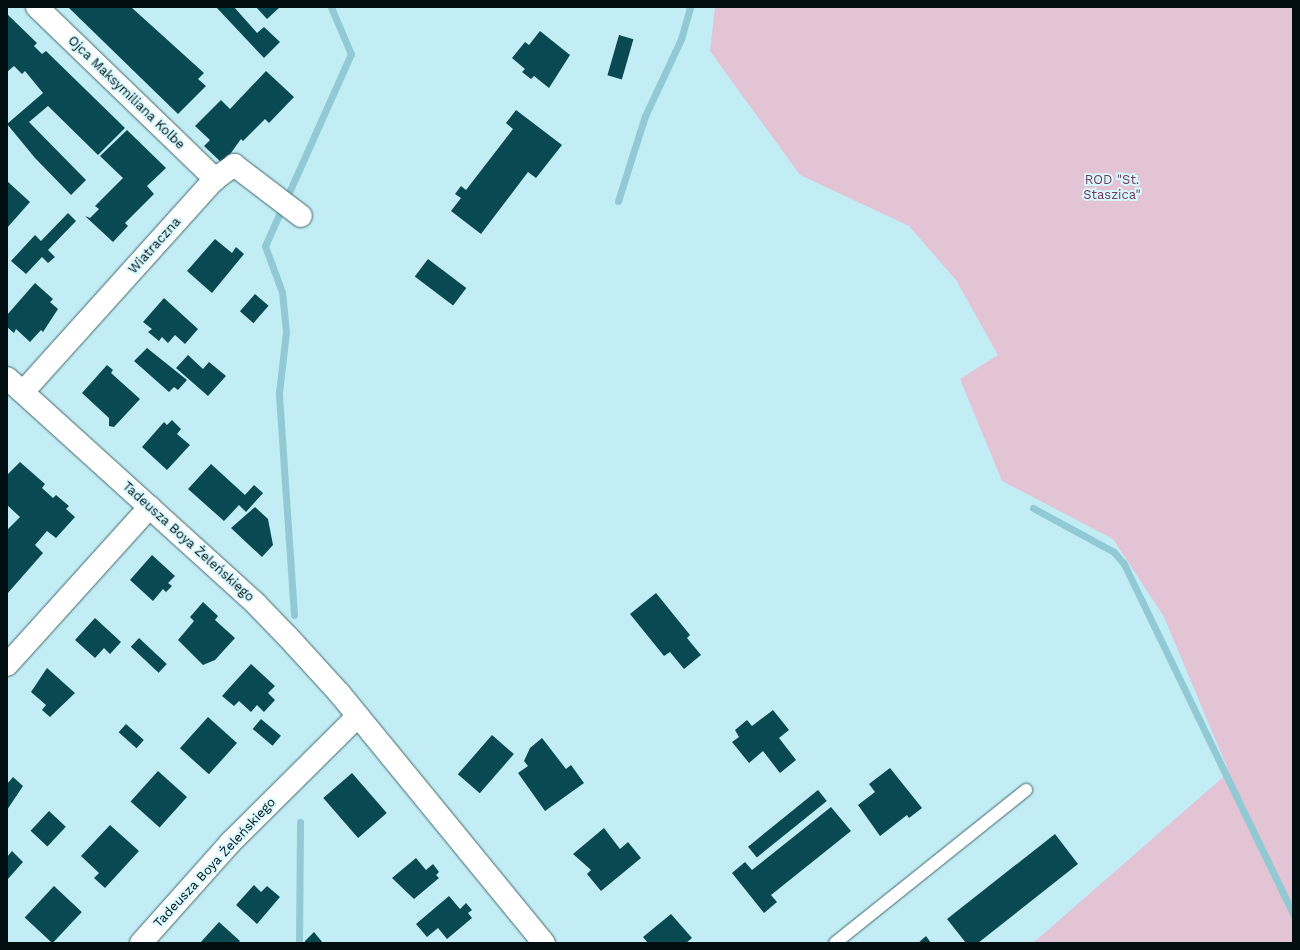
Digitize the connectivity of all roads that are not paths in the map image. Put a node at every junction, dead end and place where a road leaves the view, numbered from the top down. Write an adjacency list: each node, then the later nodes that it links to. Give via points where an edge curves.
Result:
1 (37, 7): 2 (street, Ojca Maksymiliana Kolbe)
2 (215, 179): 3 (street, Wiatraczna, via 234,165); 4 (street, Wiatraczna)
3 (301, 216)
4 (15, 385): 5 (street, Tadeusza Boya Żeleńskiego)
5 (150, 507): 6 (street); 7 (street, Tadeusza Boya Żeleńskiego, via 256,604)
6 (7, 665)
7 (358, 716): 9 (street, Tadeusza Boya Żeleńskiego, via 230,843); 10 (street, Tadeusza Boya Żeleńskiego)
8 (1026, 790): 11 (lane)
9 (141, 943)
10 (544, 943)
11 (835, 943)

